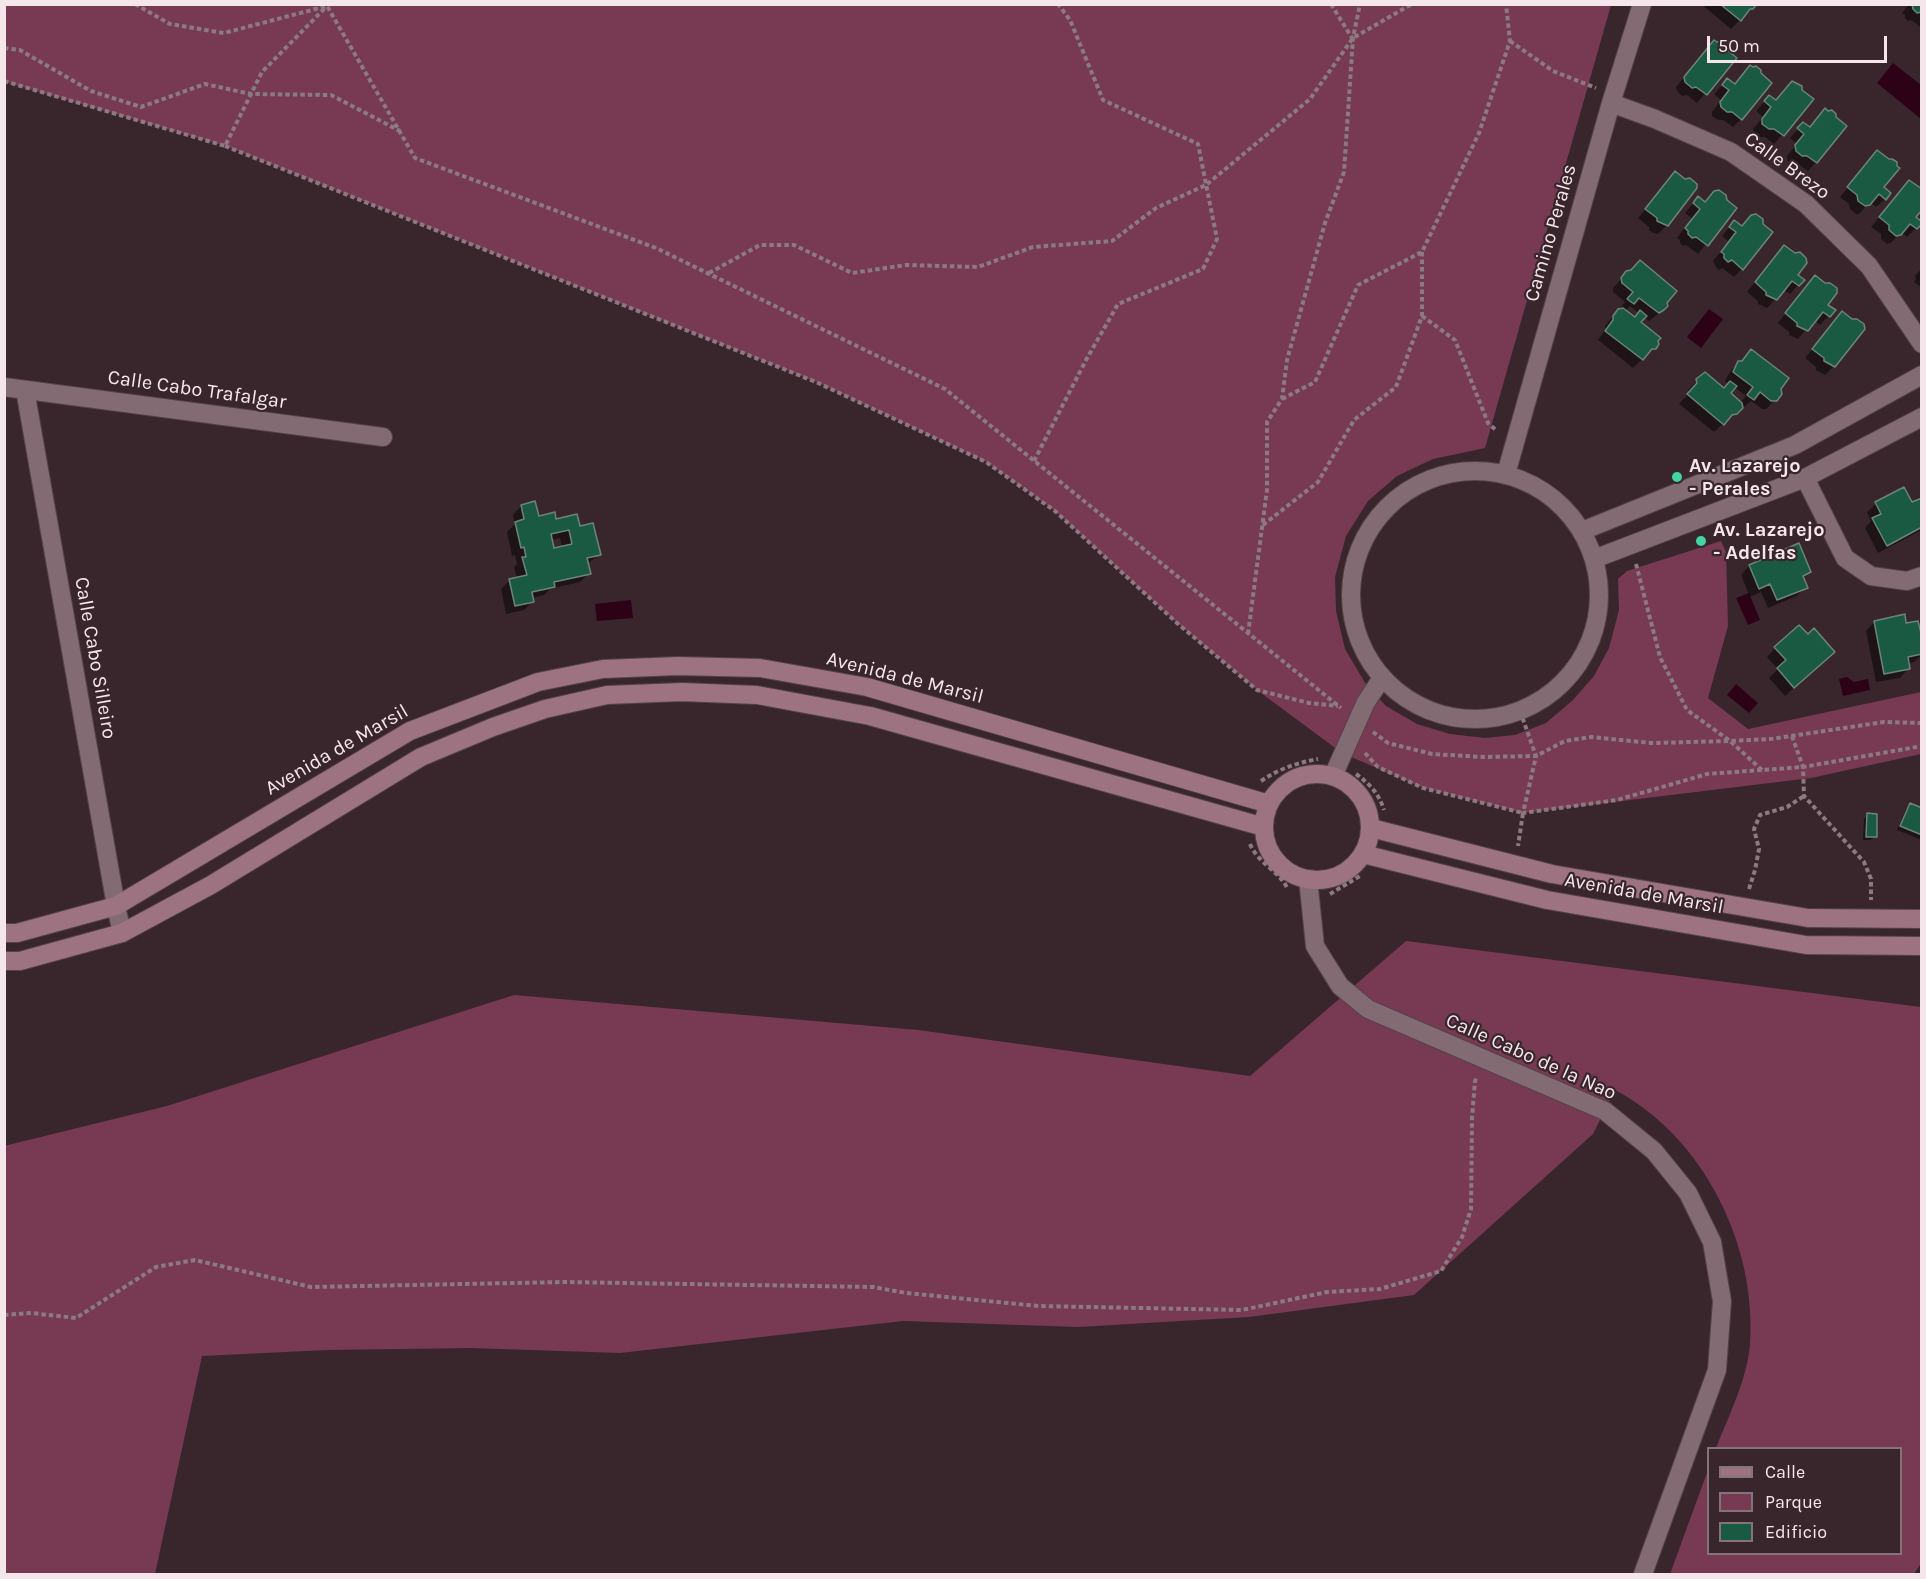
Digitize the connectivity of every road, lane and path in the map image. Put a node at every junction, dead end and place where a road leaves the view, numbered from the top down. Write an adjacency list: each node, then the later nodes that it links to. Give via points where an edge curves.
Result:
1 (135, 4): 8 (path, via 170,24 224,33)
2 (1058, 4): 17 (path, via 1071,20 1103,100 1198,144)
3 (1331, 4): 9 (path)
4 (1360, 4): 9 (path)
5 (1412, 4): 9 (path)
6 (1506, 4): 10 (path)
7 (1642, 4): 14 (street, Camino Perales)
8 (328, 5): 13 (path, via 262,72); 15 (path)
9 (1353, 38): 17 (path, via 1310,99); 25 (path, via 1344,172 1325,223 1287,360)
10 (1510, 41): 14 (path, via 1553,71); 18 (path, via 1479,133)
11 (4, 48): 13 (path, via 20,50 91,91 141,106 205,84)
12 (4, 81): 16 (path)
13 (251, 94): 15 (path, via 331,95); 16 (path)
14 (1612, 99): 21 (street, Calle Brezo, via 1731,152 1806,204 1869,266); 30 (street, Camino Perales)
15 (400, 132): 19 (path, via 416,158 656,248)
16 (225, 146): 39 (path, via 816,382 986,462 1055,511 1257,690 1309,704)
17 (1206, 185): 19 (path, via 1156,208 1112,241 1033,246 978,267 906,265 852,273 794,245 760,245); 29 (path, via 1217,239 1203,269 1118,304)
18 (1422, 252): 20 (path); 25 (path, via 1358,285 1315,382)
19 (708, 274): 29 (path, via 945,389)
20 (1422, 316): 27 (path, via 1455,340 1488,423); 32 (path, via 1395,387 1354,420 1318,482)
21 (1922, 344)
22 (1922, 375): 33 (street, via 1795,445)
23 (4, 387): 24 (street, Calle Cabo Trafalgar)
24 (25, 390): 28 (street, Calle Cabo Trafalgar); 63 (street, Calle Cabo Silleiro)
25 (1282, 399): 32 (path, via 1267,422 1267,490)
26 (1922, 417): 31 (street)
27 (1497, 431)
28 (383, 437)
29 (1034, 461): 37 (path)
30 (1506, 474): 33 (street, via 1545,493 1562,506); 38 (street, via 1471,470 1437,476 1405,491 1379,515 1360,545 1351,579 1352,614 1362,648)
31 (1805, 478): 34 (street); 36 (street, via 1845,558 1871,576 1907,581)
32 (1262, 526): 37 (path)
33 (1582, 531): 34 (street)
34 (1594, 559): 40 (street, via 1600,595 1594,632 1578,665 1553,692)
35 (1635, 559): 44 (path, via 1660,657 1687,710)
36 (1922, 576)
37 (1248, 634): 39 (path)
38 (1382, 678): 40 (street, via 1405,698 1431,711 1461,719 1491,718); 41 (street)
39 (1339, 706): 41 (path)
40 (1520, 711): 47 (path)
41 (1356, 722): 47 (path, via 1388,743 1432,754); 51 (street)
42 (1922, 723): 43 (path, via 1884,722)
43 (1792, 735): 44 (path); 48 (path)
44 (1730, 741): 47 (path, via 1652,743 1591,737 1565,741); 49 (path)
45 (1922, 746): 48 (path)
46 (1361, 749): 55 (path, via 1378,767 1423,788)
47 (1536, 756): 55 (path)
48 (1803, 767): 49 (path); 53 (path)
49 (1762, 770): 55 (path, via 1707,774 1617,800)
50 (1275, 772): 52 (path)
51 (1334, 776): 54 (street, via 1316,773 1298,777 1283,785); 58 (street, via 1350,784 1363,798)
52 (1254, 787)
53 (1804, 796): 64 (path, via 1787,807 1760,815 1754,829 1759,849); 65 (path, via 1864,862 1871,879)
54 (1269, 804): 57 (street); 63 (street, Avenida de Marsil, via 867,687 760,668 603,669 538,682 410,731)
55 (1523, 813): 59 (path)
56 (1244, 822): 57 (street); 62 (path, via 1251,847 1285,883 1289,895); 68 (street, via 870,716 757,695 607,695 544,709 421,757 211,885)
57 (1264, 827): 62 (street, via 1276,861)
58 (1371, 828): 60 (street); 64 (street, Avenida de Marsil, via 1552,874)
59 (1518, 839)
60 (1363, 854): 62 (street, via 1339,876); 69 (street, Avenida de Marsil, via 1547,900 1806,945)
61 (1370, 874): 62 (path, via 1359,876 1325,897)
62 (1308, 887): 71 (street, Calle Cabo de la Nao, via 1315,946 1340,986 1368,1009)
63 (116, 906): 67 (street, Avenida de Marsil); 68 (street, Calle Cabo Silleiro)
64 (1743, 907): 65 (street, Avenida de Marsil, via 1808,918)
65 (1870, 918): 66 (street, Avenida de Marsil)
66 (1922, 919)
67 (4, 933)
68 (122, 933): 70 (street, via 20,961)
69 (1922, 946)
70 (4, 961)
71 (1485, 1059): 72 (path, via 1475,1081 1471,1209 1462,1237 1441,1271 1380,1289 1327,1292 1242,1310 1038,1306 873,1287 564,1281 311,1287 195,1260 156,1267 76,1318 31,1313); 73 (street, Calle Cabo de la Nao, via 1605,1111 1654,1151 1688,1194 1712,1242 1722,1301 1717,1370)
72 (4, 1315)
73 (1643, 1575)

